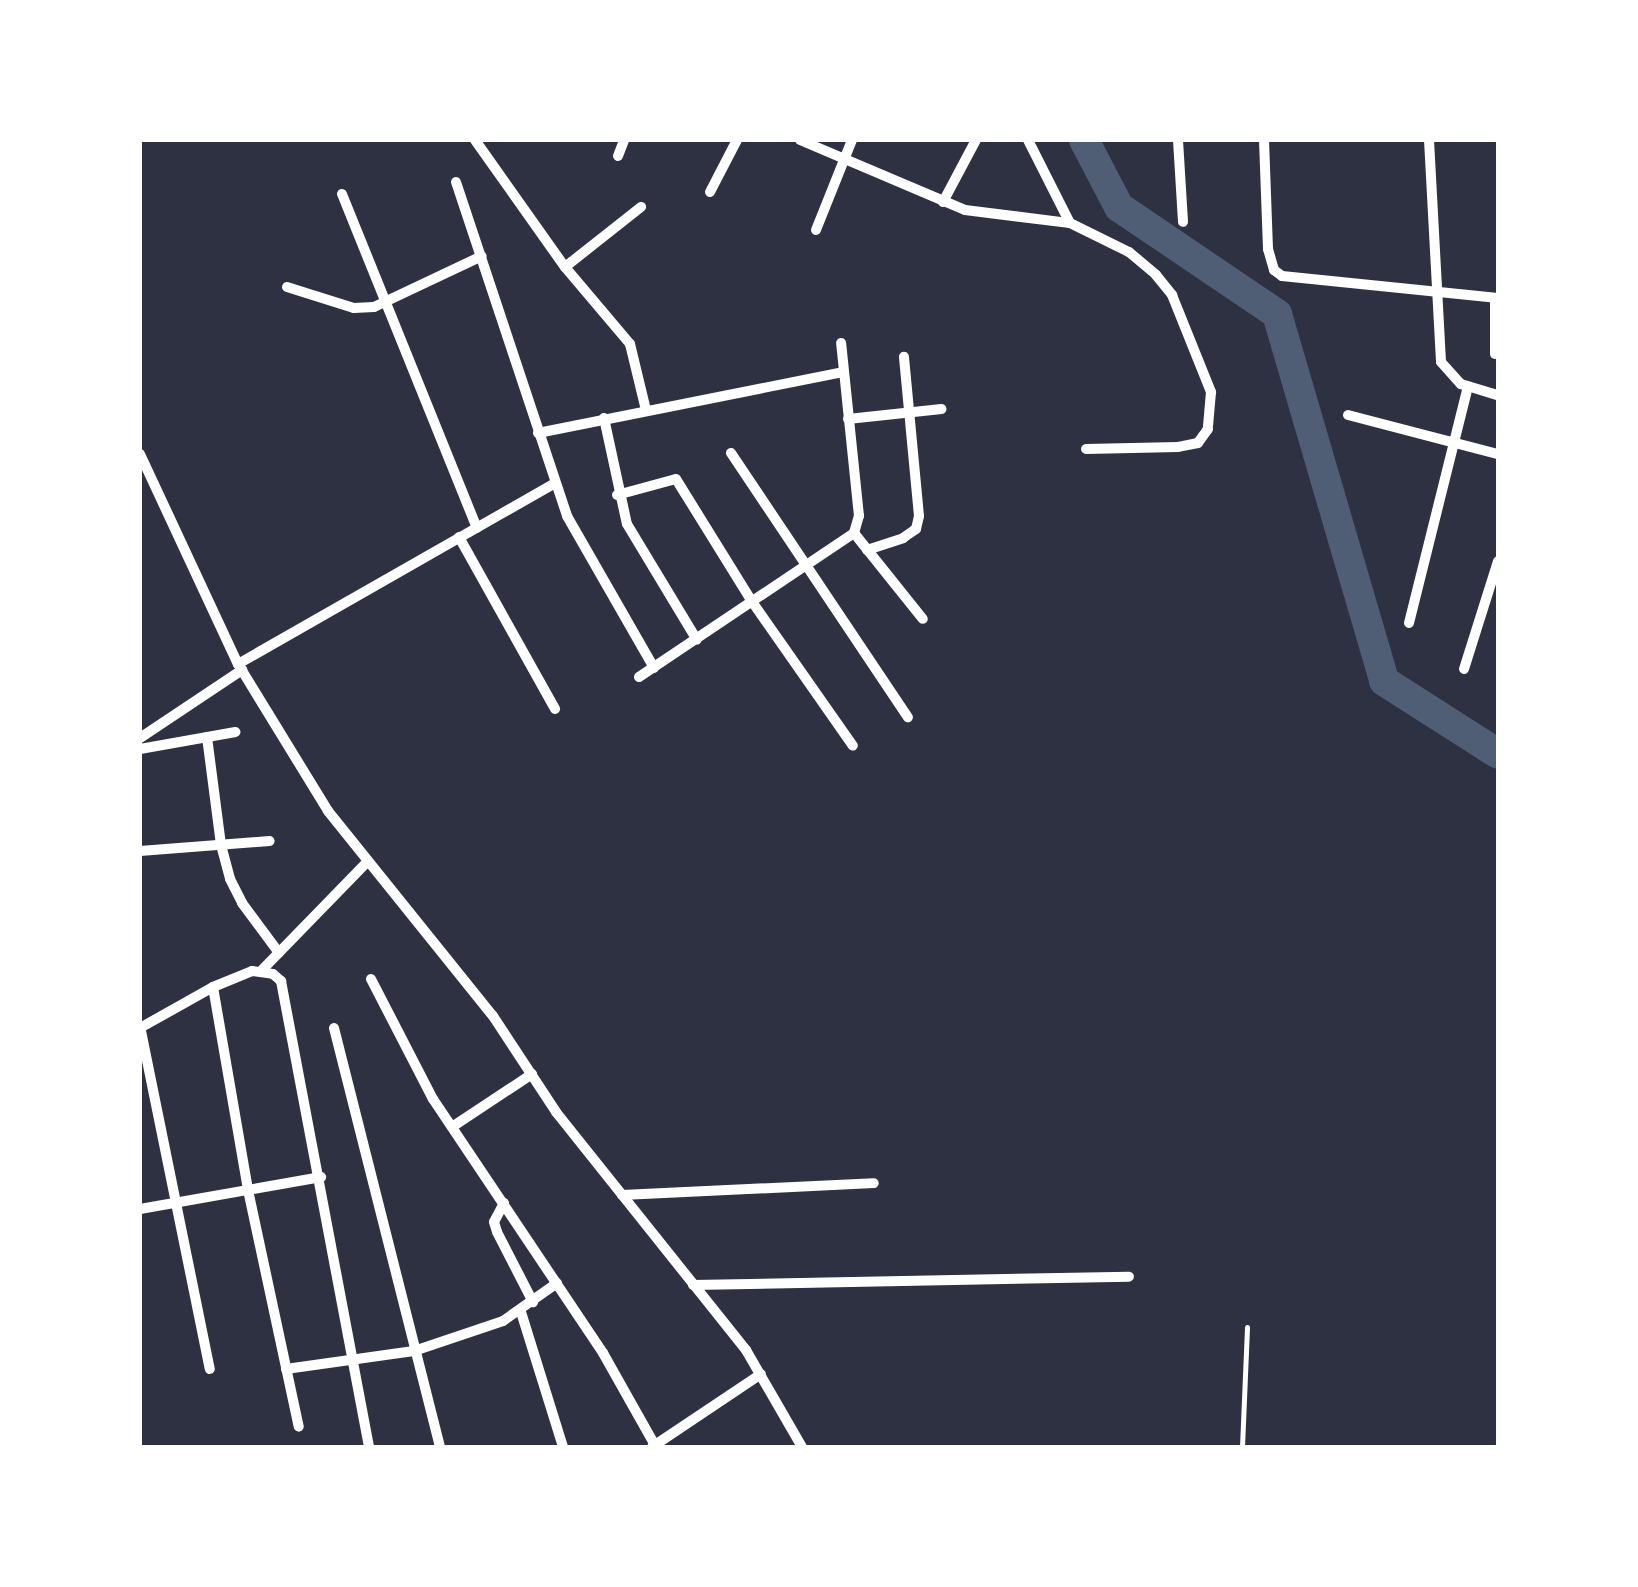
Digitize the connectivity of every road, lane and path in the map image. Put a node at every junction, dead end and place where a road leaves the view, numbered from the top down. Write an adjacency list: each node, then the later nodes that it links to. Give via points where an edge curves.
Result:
1 (475, 140): 22 (street)
2 (624, 140): 11 (street)
3 (737, 140): 14 (street)
4 (800, 140): 12 (street)
5 (852, 140): 12 (street)
6 (976, 140): 16 (street)
7 (1028, 140): 19 (street)
8 (1178, 140): 18 (street)
9 (1264, 140): 24 (street, via 1274,270)
10 (1429, 140): 24 (street)
11 (618, 156)
12 (844, 159): 16 (street); 20 (street)
13 (456, 182): 21 (street)
14 (710, 192)
15 (342, 194): 26 (street)
16 (943, 202): 19 (street)
17 (641, 206): 22 (street)
18 (1183, 222)
19 (1070, 224): 41 (street, via 1129,252 1172,295 1210,392 1212,414 1198,443)
20 (816, 230)
21 (482, 256): 26 (street); 39 (street)
22 (566, 267): 34 (street, via 630,344)
23 (287, 287): 26 (street, via 354,308)
24 (1436, 292): 25 (street); 31 (street, via 1441,362)
25 (1496, 298): 28 (street)
26 (387, 303): 47 (street)
27 (840, 343): 30 (street)
28 (1495, 354)
29 (904, 357): 35 (street)
30 (844, 372): 34 (street); 38 (street)
31 (1468, 386): 32 (street); 40 (street)
32 (1498, 395)
33 (940, 409): 35 (street)
34 (646, 410): 37 (street)
35 (910, 412): 38 (street); 50 (street, via 916,529)
36 (1348, 415): 40 (street)
37 (604, 418): 39 (street); 46 (street)
38 (848, 419): 48 (street, via 859,516)
39 (538, 433): 45 (street)
40 (1456, 443): 44 (street); 56 (street)
41 (1086, 449)
42 (732, 453): 52 (street)
43 (140, 454): 58 (street)
44 (1498, 454)
45 (555, 483): 47 (street); 59 (street, via 578,539)
46 (618, 495): 54 (street, via 676,479); 57 (street, via 627,524)
47 (476, 528): 49 (street)
48 (854, 533): 50 (street); 52 (street)
49 (459, 537): 58 (street); 62 (street)
50 (868, 550): 55 (street)
51 (1498, 562): 53 (street)
52 (810, 566): 54 (street); 63 (street)
53 (1494, 592): 60 (street)
54 (754, 603): 57 (street); 67 (street)
55 (923, 619)
56 (1409, 623)
57 (697, 640): 59 (street)
58 (240, 667): 66 (street); 72 (street)
59 (654, 668): 61 (street)
60 (1464, 669)
61 (639, 678)
62 (555, 709)
63 (908, 717)
64 (235, 732): 65 (street)
65 (208, 737): 68 (street); 70 (street)
66 (140, 738)
67 (853, 746)
68 (140, 749)
69 (270, 841): 70 (street)
70 (221, 845): 71 (street); 73 (street, via 234,891)
71 (140, 851)
72 (366, 863): 73 (street); 79 (street, via 493,1016)
73 (279, 952): 74 (street)
74 (262, 970): 76 (street); 81 (street, via 286,994)
75 (372, 979): 80 (street)
76 (213, 987): 77 (street); 83 (street)
77 (140, 1027): 85 (street)
78 (334, 1028): 94 (street)
79 (532, 1074): 80 (street); 84 (street)
80 (452, 1127): 86 (street)
81 (321, 1177): 83 (street); 95 (street)
82 (874, 1183): 84 (street)
83 (248, 1190): 85 (street); 96 (street)
84 (622, 1195): 90 (street)
85 (176, 1202): 87 (street); 97 (street)
86 (504, 1203): 89 (street); 91 (street, via 496,1232)
87 (140, 1209)
88 (1130, 1277): 90 (street)
89 (557, 1283): 91 (street); 100 (street)
90 (693, 1285): 98 (street)
91 (533, 1302): 92 (street)
92 (521, 1312): 94 (street); 103 (street)
93 (1247, 1327): 105 (lane)
94 (414, 1351): 95 (street); 102 (street)
95 (354, 1359): 96 (street); 101 (street)
96 (286, 1368): 99 (street)
97 (210, 1369)
98 (761, 1374): 100 (street); 104 (street)
99 (299, 1427)
100 (654, 1446)
101 (368, 1447)
102 (440, 1447)
103 (563, 1447)
104 (802, 1447)
105 (1242, 1447)

